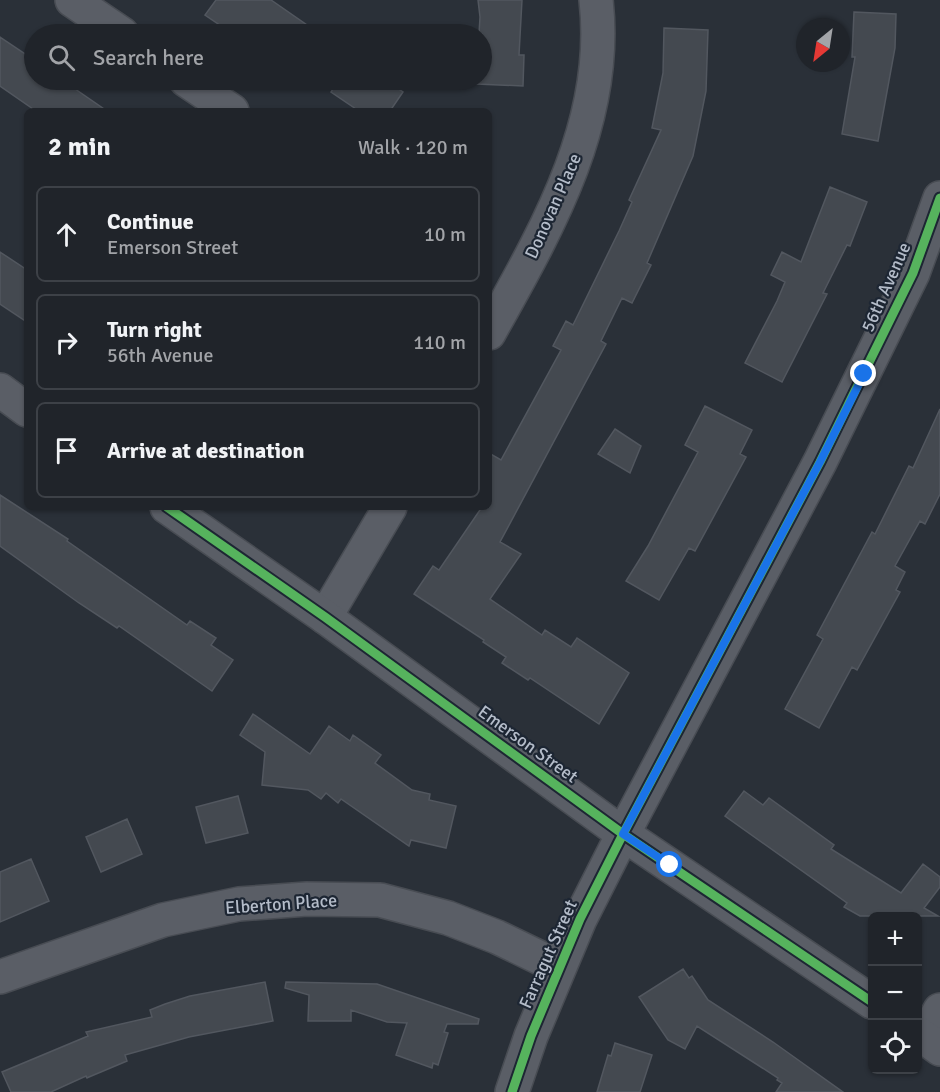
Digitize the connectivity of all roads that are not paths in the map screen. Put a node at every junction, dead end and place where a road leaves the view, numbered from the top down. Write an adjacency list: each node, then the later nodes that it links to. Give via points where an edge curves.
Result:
1 (72, 0): 3 (street)
2 (596, 0): 7 (street, Donovan Place, via 599,27 595,82 581,143 539,242)
3 (107, 24)
4 (201, 90): 5 (street)
5 (227, 108)
6 (940, 198): 14 (street, 56th Avenue, via 913,273 830,443)
7 (499, 292): 8 (street, Donovan Place)
8 (492, 321)
9 (0, 390): 10 (street)
10 (24, 408)
11 (171, 510): 13 (street, Emerson Street)
12 (388, 510): 13 (street)
13 (325, 617): 14 (street, Emerson Street)
14 (623, 834): 15 (street, Farragut Street); 17 (street, Emerson Street)
15 (559, 967): 16 (street, Elberton Place, via 448,918 380,900 307,899 239,904 163,920); 18 (street, Farragut Street)
16 (0, 976)
17 (868, 999)
18 (512, 1092)

